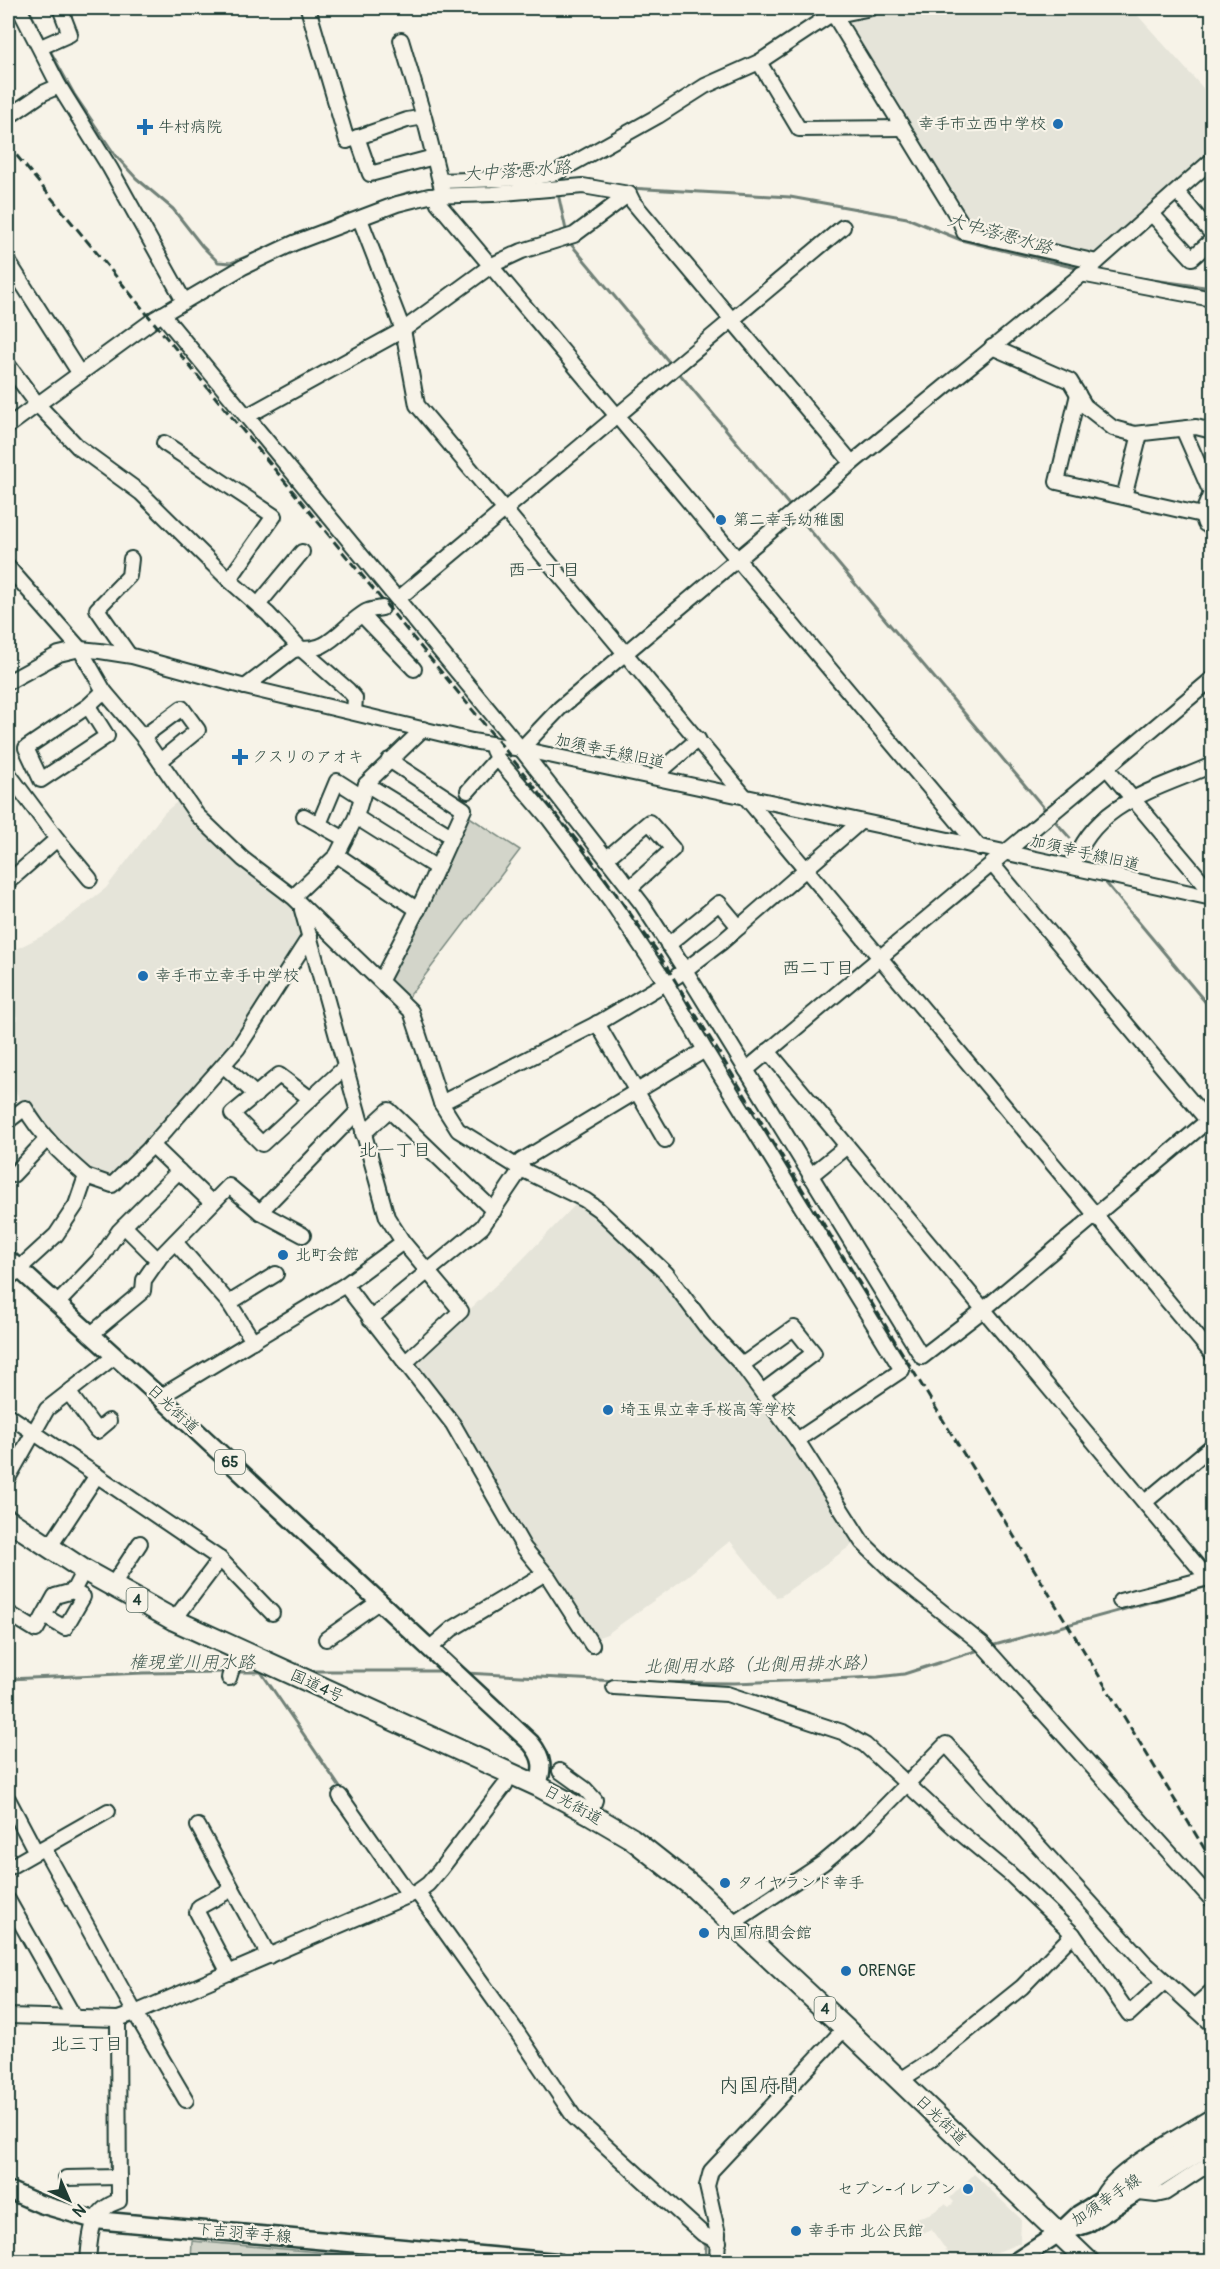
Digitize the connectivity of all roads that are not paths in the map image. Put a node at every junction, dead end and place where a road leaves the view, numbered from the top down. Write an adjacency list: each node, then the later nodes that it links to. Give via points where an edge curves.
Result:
1 (19, 8): 7 (street)
2 (60, 8): 7 (street, via 70,34)
3 (308, 8): 13 (street, via 346,141)
4 (871, 8): 5 (street)
5 (834, 15): 8 (street); 12 (street)
6 (401, 40): 11 (street)
7 (45, 45): 9 (street)
8 (759, 62): 12 (street, via 799,129); 16 (street, via 705,86 556,173)
9 (59, 86): 10 (street); 28 (street, via 111,168)
10 (8, 117)
11 (424, 117): 13 (street); 14 (street)
12 (903, 128): 26 (street, via 964,232)
13 (357, 138): 14 (street, via 370,174)
14 (434, 157): 16 (street)
15 (1212, 160): 17 (street)
16 (441, 189): 18 (street, via 493,194 583,186); 20 (street); 25 (street, via 438,203)
17 (1177, 192): 19 (street); 22 (street)
18 (629, 195): 25 (street, via 574,235); 30 (street)
19 (1152, 214): 23 (street, via 1192,258); 26 (street)
20 (360, 219): 28 (street, via 294,243); 31 (street)
21 (843, 227): 30 (street)
22 (1212, 234)
23 (1212, 240)
24 (8, 261): 34 (street)
25 (492, 265): 31 (street); 37 (street)
26 (1090, 268): 27 (street); 32 (street)
27 (1212, 299)
28 (184, 301): 29 (street)
29 (162, 314): 34 (street); 38 (street)
30 (731, 320): 37 (street); 44 (street)
31 (403, 330): 38 (street); 47 (street, via 417,405)
32 (992, 348): 35 (street, via 1070,381); 44 (street)
33 (8, 365): 36 (street)
34 (80, 374): 36 (street)
35 (1078, 394): 42 (street, via 1085,406 1113,429); 46 (street, via 1057,482)
36 (38, 405): 39 (street); 54 (street, via 78,447 141,493)
37 (616, 415): 47 (street); 52 (street)
38 (247, 416): 55 (street)
39 (8, 426)
40 (1183, 429): 41 (street); 42 (street); 45 (street)
41 (1212, 431)
42 (1140, 434): 46 (street)
43 (164, 443): 54 (street, via 274,516)
44 (852, 463): 52 (street)
45 (1211, 494): 48 (street)
46 (1124, 497): 48 (street)
47 (505, 510): 55 (street); 61 (street)
48 (1202, 515): 49 (street, via 1205,524)
49 (1212, 527)
50 (302, 552): 56 (street)
51 (131, 559): 62 (street, via 129,576 97,609)
52 (737, 560): 61 (street); 93 (street)
53 (8, 567): 60 (street)
54 (229, 580): 56 (street)
55 (398, 599): 73 (street)
56 (258, 605): 59 (street)
57 (382, 608): 58 (street)
58 (362, 615): 59 (street, via 326,644 310,650); 63 (street)
59 (300, 648): 66 (street); 69 (street, via 355,698)
60 (80, 649): 62 (street, 加須幸手線旧道); 65 (street, 加須幸手線旧道, via 59,654); 67 (street)
61 (627, 653): 72 (street); 73 (street, via 560,708)
62 (129, 655): 66 (street, 加須幸手線旧道)
63 (414, 669)
64 (1212, 679): 79 (street)
65 (8, 682)
66 (246, 687): 69 (street, 加須幸手線旧道)
67 (104, 691): 68 (street); 71 (street)
68 (88, 706): 76 (street, via 26,748); 76 (street, via 107,736 41,780)
69 (354, 712): 70 (street, 加須幸手線旧道)
70 (423, 729): 74 (street, 加須幸手線旧道); 75 (street)
71 (143, 737): 77 (street); 77 (street, via 182,708 198,730)
72 (698, 739): 81 (street); 84 (street)
73 (521, 749): 74 (street, 加須幸手線旧道); 81 (street, 加須幸手線旧道); 96 (street)
74 (494, 751): 83 (street); 114 (street, via 611,901)
75 (389, 760): 82 (street); 90 (street, via 464,809)
76 (32, 761): 80 (street)
77 (160, 761): 106 (street, via 197,815)
78 (1212, 765): 85 (street)
79 (1107, 767): 85 (street); 94 (street)
80 (8, 772): 91 (street)
81 (654, 777): 84 (street, 加須幸手線旧道)
82 (364, 790): 87 (street); 89 (street, via 337,781); 90 (street)
83 (468, 791)
84 (748, 798): 88 (street, 加須幸手線旧道); 100 (street)
85 (1132, 799): 98 (street, via 1096,824); 104 (street)
86 (304, 816): 89 (street)
87 (356, 817): 92 (street); 99 (street)
88 (860, 822): 93 (street, 加須幸手線旧道); 100 (street)
89 (319, 824): 92 (street)
90 (451, 836): 99 (street)
91 (57, 839): 101 (street); 102 (street)
92 (345, 839): 95 (street)
93 (980, 848): 94 (street, 加須幸手線旧道)
94 (1007, 852): 97 (street); 98 (street, 加須幸手線旧道)
95 (337, 855): 106 (street); 107 (street)
96 (607, 858): 103 (street); 103 (street, via 649,822 673,849)
97 (992, 864): 111 (street); 127 (street)
98 (1073, 867): 105 (street, 加須幸手線旧道)
99 (437, 868): 107 (street)
100 (806, 868): 108 (street); 111 (street)
101 (90, 879)
102 (8, 882)
103 (630, 888): 110 (street)
104 (1212, 893)
105 (1212, 898)
106 (297, 903): 109 (street); 113 (street)
107 (418, 910): 113 (street)
108 (739, 927): 110 (street, via 719,903); 112 (street)
109 (310, 936): 118 (street); 119 (street)
110 (668, 945): 112 (street)
111 (879, 957): 117 (street); 141 (street)
112 (685, 970): 114 (street); 120 (street)
113 (381, 980): 124 (street, via 411,1011)
114 (666, 983): 115 (street); 116 (street)
115 (597, 1023): 121 (street); 124 (street)
116 (705, 1050): 121 (street); 167 (street, via 902,1370)
117 (768, 1051): 120 (street); 132 (street)
118 (223, 1065): 122 (street); 131 (street)
119 (344, 1068): 123 (street); 125 (street)
120 (746, 1070): 137 (street)
121 (635, 1090): 130 (street); 133 (street, via 521,1161)
122 (255, 1095): 123 (street, via 279,1075); 123 (street, via 232,1114 262,1144)
123 (311, 1099)
124 (441, 1103): 133 (street, via 458,1130)
125 (357, 1112): 128 (street); 140 (street)
126 (8, 1121): 129 (street, via 25,1108)
127 (1211, 1122): 141 (street)
128 (363, 1134): 139 (street, via 389,1110); 145 (street, via 387,1217)
129 (46, 1140): 135 (street); 136 (street)
130 (665, 1140)
131 (152, 1144): 134 (street); 136 (street, via 112,1185)
132 (846, 1146): 137 (street); 153 (street)
133 (519, 1168): 139 (street); 160 (street, via 598,1209 666,1273 707,1328)
134 (179, 1171): 138 (street); 142 (street)
135 (14, 1175)
136 (86, 1176): 147 (street, via 76,1205 56,1235)
137 (810, 1176): 153 (street, via 922,1357)
138 (212, 1203): 140 (street, via 229,1186); 144 (street)
139 (494, 1211): 148 (street, via 482,1227)
140 (260, 1212): 143 (street)
141 (1096, 1215): 153 (street); 157 (street)
142 (124, 1226): 146 (street); 152 (street, via 99,1260)
143 (303, 1235)
144 (175, 1242): 146 (street); 151 (street)
145 (403, 1242): 148 (street); 150 (street)
146 (158, 1260): 155 (street, via 144,1280 143,1291)
147 (11, 1269): 152 (main road, 日光街道 / 65)
148 (428, 1272): 154 (street); 159 (street, via 461,1311)
149 (276, 1274): 151 (street)
150 (345, 1285): 154 (street); 156 (street)
151 (229, 1303): 156 (street)
152 (57, 1304): 155 (main road, 日光街道 / 65)
153 (983, 1310): 171 (street)
154 (370, 1319): 159 (street)
155 (90, 1335): 158 (main road, 日光街道 / 65)
156 (253, 1341): 163 (street)
157 (1212, 1354)
158 (116, 1356): 162 (street); 163 (main road, 日光街道 / 65)
159 (405, 1363): 177 (street, via 453,1424 524,1548)
160 (742, 1365): 161 (street); 161 (street, via 794,1328 814,1353)
161 (762, 1392): 167 (street)
162 (69, 1393): 165 (street, via 97,1431); 166 (street, via 47,1409)
163 (160, 1396): 181 (main road, 日光街道 / 65)
164 (8, 1415): 166 (street)
165 (109, 1421)
166 (34, 1432): 169 (street); 170 (street)
167 (797, 1440): 207 (street, via 862,1542 985,1648)
168 (1212, 1446): 171 (street)
169 (97, 1475): 174 (street); 175 (street)
170 (8, 1478)
171 (1145, 1502): 178 (street)
172 (8, 1520): 174 (highway, 国道4号 / 4)
173 (140, 1543): 179 (street)
174 (49, 1548): 176 (highway, 国道4号 / 4)
175 (220, 1559): 184 (street); 186 (street)
176 (84, 1570): 179 (highway, 国道4号 / 4); 180 (street)
177 (544, 1574): 188 (street); 189 (street, via 452,1629)
178 (1209, 1578): 182 (street)
179 (112, 1586): 186 (highway, 国道4号 / 4)
180 (73, 1591): 185 (street, via 56,1596); 185 (street, via 83,1597 65,1628)
181 (380, 1601): 187 (street); 189 (main road, 日光街道 / 65)
182 (1120, 1601)
183 (8, 1613): 185 (street, via 36,1630)
184 (272, 1614)
185 (44, 1616)
186 (174, 1620): 190 (highway, 国道4号 / 4)
187 (326, 1639)
188 (592, 1645)
189 (430, 1647): 196 (main road, 日光街道 / 65, via 538,1752 543,1767)
190 (238, 1650): 191 (street); 194 (highway, 国道4号 / 4)
191 (229, 1678)
192 (614, 1687): 195 (street, via 727,1695 832,1728 865,1745)
193 (560, 1771): 200 (street, via 595,1800)
194 (510, 1774): 196 (highway, 国道4号 / 4); 205 (street, via 440,1870)
195 (908, 1784): 208 (street, via 823,1863); 209 (street); 212 (street, via 946,1744)
196 (538, 1786): 200 (highway, 日光街道 / 4)
197 (340, 1796): 205 (street, via 406,1890)
198 (8, 1799): 202 (street)
199 (108, 1811): 202 (street)
200 (590, 1814): 208 (highway, 日光街道 / 4, via 648,1850)
201 (198, 1826): 204 (street)
202 (40, 1850): 203 (street); 215 (street)
203 (8, 1868)
204 (232, 1889): 210 (street); 211 (street, via 199,1907 197,1912)
205 (413, 1894): 210 (street); 234 (street, via 517,2032 574,2117 703,2234)
206 (8, 1900): 217 (street)
207 (1212, 1900)
208 (733, 1923): 220 (highway, 日光街道 / 4)
209 (1073, 1935): 212 (street, via 1129,2014); 221 (street, via 1022,1987)
210 (269, 1956): 211 (street)
211 (229, 1973): 215 (street)
212 (1165, 1981): 214 (street)
213 (1212, 1991): 214 (street)
214 (1194, 2007): 219 (street)
215 (135, 2013): 218 (street); 222 (street)
216 (8, 2016): 217 (street)
217 (74, 2017): 218 (street)
218 (118, 2019): 227 (street)
219 (1212, 2024)
220 (845, 2028): 221 (highway, 日光街道 / 4); 234 (street, via 711,2171 706,2186)
221 (900, 2081): 233 (highway, 日光街道 / 4)
222 (186, 2100)
223 (1212, 2116): 231 (street, via 1132,2166 1107,2188)
224 (1212, 2132): 231 (main road, 加須幸手線)
225 (1212, 2145): 230 (main road, 加須幸手線)
226 (1212, 2162): 230 (street, via 1165,2193)
227 (119, 2177): 228 (street); 232 (street, via 119,2201 106,2205)
228 (66, 2178)
229 (8, 2190): 232 (main road, 下吉羽幸手線)
230 (1139, 2193): 233 (main road, 加須幸手線, via 1087,2224)
231 (1100, 2201): 233 (main road, 加須幸手線)
232 (95, 2220): 235 (street); 236 (main road, 下吉羽幸手線)
233 (1059, 2233): 238 (main road); 239 (highway, 日光街道 / 4)
234 (719, 2242): 237 (street)
235 (88, 2262)
236 (557, 2262)
237 (717, 2262)
238 (1015, 2262)
239 (1089, 2262)

